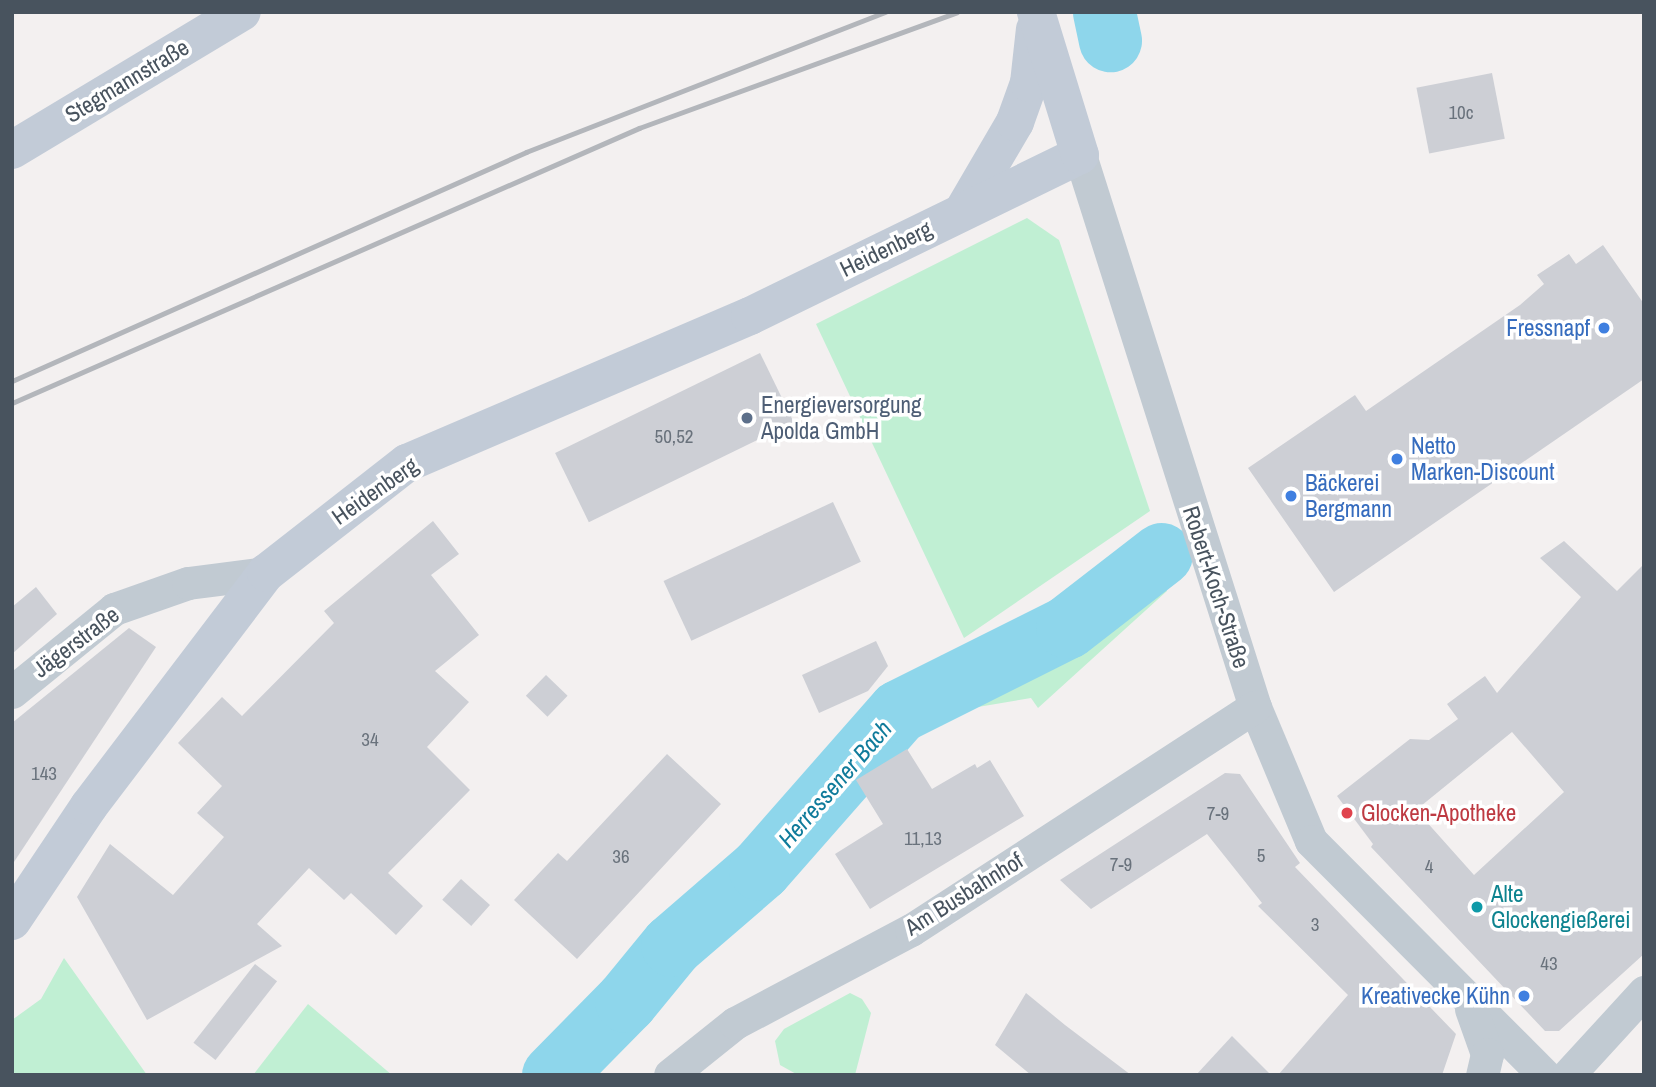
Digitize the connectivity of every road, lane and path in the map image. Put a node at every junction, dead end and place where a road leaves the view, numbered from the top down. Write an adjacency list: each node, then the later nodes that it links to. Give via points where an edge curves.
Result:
1 (242, 12): 3 (main road, Stegmannstraße)
2 (1036, 15): 4 (main road, Robert-Koch-Straße); 5 (main road, via 1029,83 1016,122)
3 (12, 150)
4 (1080, 155): 5 (main road, Heidenberg); 8 (street, Robert-Koch-Straße)
5 (963, 211): 6 (main road, Heidenberg, via 750,316 407,463)
6 (266, 573): 7 (street, Jägerstraße, via 188,583 114,609); 9 (main road, Heidenberg, via 89,806)
7 (12, 692)
8 (1255, 707): 11 (street, Robert-Koch-Straße, via 1311,841); 12 (street, Am Busbahnhof, via 911,930 735,1023)
9 (12, 921)
10 (1644, 992): 15 (street)
11 (1467, 1000): 13 (street, via 1487,1054); 14 (street, Robert-Koch-Straße)
12 (670, 1075)
13 (1482, 1075)
14 (1544, 1075)
15 (1568, 1075)

